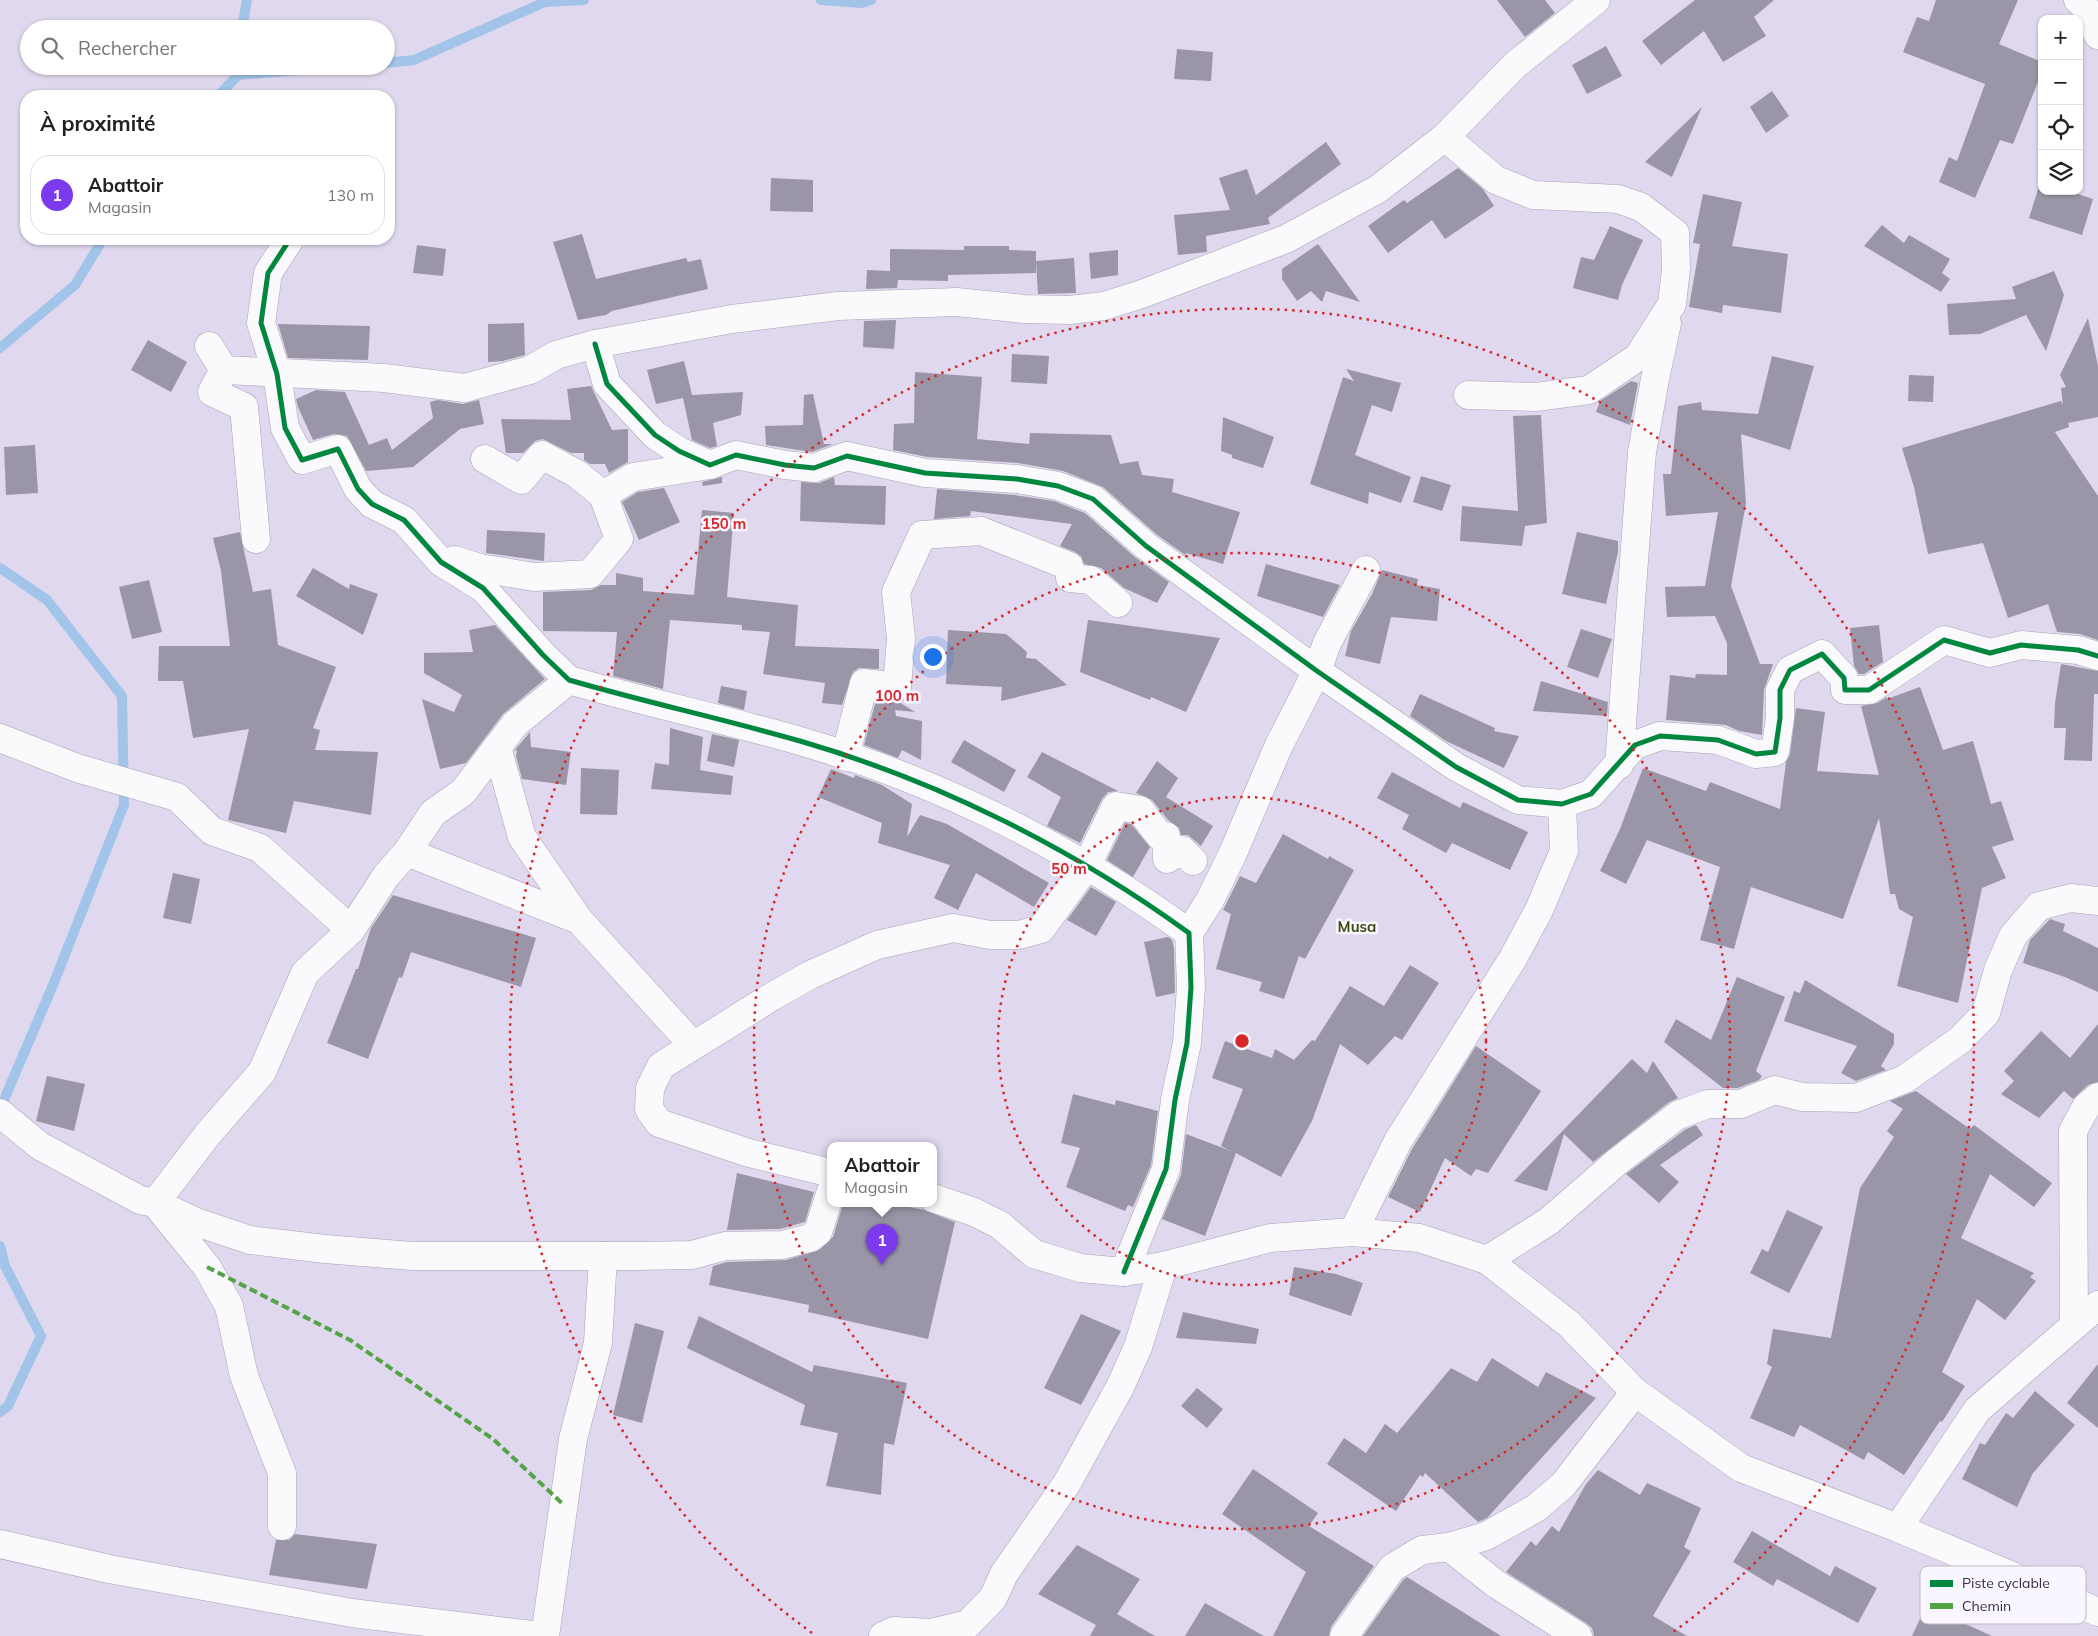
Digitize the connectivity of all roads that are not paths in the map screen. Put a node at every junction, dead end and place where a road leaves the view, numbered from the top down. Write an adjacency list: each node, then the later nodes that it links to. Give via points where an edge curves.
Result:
1 (1596, 0): 4 (street, via 1515,65)
2 (2078, 0): 3 (street, via 2084,5)
3 (2098, 35)
4 (1445, 137): 6 (street, via 1496,180 1533,195 1618,199 1641,207 1674,233 1676,269); 7 (street, via 1378,189 1286,239 1104,306 1069,310 957,302 838,306 732,319)
5 (286, 245): 10 (street, via 268,273 261,323)
6 (1672, 304): 11 (street, via 1638,357 1589,390 1536,397); 25 (street, via 1642,452)
7 (595, 344): 10 (street, via 556,355 530,370 465,388 384,378); 13 (street, via 607,384 655,435 679,451)
8 (209, 346): 9 (street)
9 (224, 370): 10 (street); 15 (street, via 212,392 244,407)
10 (277, 374): 16 (street, via 285,428 302,460 338,449 358,489 372,504 404,520)
11 (1468, 395)
12 (485, 459): 14 (street, via 521,480 542,455 577,474)
13 (710, 465): 14 (street, via 634,477); 20 (street, via 736,455 814,468 847,456 924,473 1017,479 1058,486 1093,499 1146,546)
14 (603, 495): 16 (street, via 619,539 590,574 534,577 480,568)
15 (256, 539)
16 (432, 552): 21 (street, via 441,562 483,588)
17 (1366, 570): 20 (street, via 1327,643)
18 (1118, 603): 24 (street, via 1091,580 1070,578 1069,566 980,531 922,535 896,592 901,638 897,687 864,683)
19 (2098, 656): 25 (street, via 2078,650 2021,645 1990,653 1944,640 1869,690 1845,690 1844,678 1822,654 1790,670 1780,690 1775,752 1756,754 1718,740 1660,736 1636,745)
20 (1317, 671): 26 (street, via 1464,771 1518,800); 33 (street, via 1279,745 1233,853)
21 (569, 680): 23 (street, via 515,724); 24 (street)
22 (0, 738): 32 (street, via 77,768 177,796 212,831 260,848)
23 (497, 747): 27 (street, via 463,792 433,813); 31 (street, via 522,837)
24 (845, 757): 29 (street, via 954,798)
25 (1619, 765): 26 (street, via 1592,794)
26 (1562, 804): 41 (street, via 1564,851 1540,910 1398,1141)
27 (407, 852): 31 (street); 32 (street, via 386,876)
28 (1192, 861): 29 (street, via 1182,850 1167,859 1166,836 1159,835 1140,810 1116,806)
29 (1086, 866): 33 (street, via 1139,896); 34 (street, via 1041,929 1019,935 990,935 953,928 877,945 810,975)
30 (2098, 901): 43 (street, via 2071,898 2039,906 2013,936 1998,970 1986,1013 1960,1040 1905,1079 1856,1098 1802,1097 1775,1090 1741,1104 1708,1104 1678,1115 1618,1161 1549,1221)
31 (579, 920): 34 (street)
32 (350, 930): 39 (street, via 305,972 262,1072 208,1134)
33 (1189, 933): 45 (street, via 1191,987 1187,1043 1166,1169)
34 (692, 1044): 37 (street, via 660,1066 650,1088 649,1109 659,1123 749,1153)
35 (2098, 1097): 47 (street, via 2086,1107 2073,1131)
36 (0, 1113): 39 (street, via 40,1146 140,1200)
37 (827, 1172)
38 (937, 1199): 45 (street, via 1000,1225 1034,1254 1080,1268)
39 (155, 1203): 42 (street, via 196,1222 250,1240 325,1249 412,1256); 49 (street, via 207,1267 229,1306 244,1376 282,1473)
40 (827, 1204): 42 (street, via 818,1232 810,1238 782,1246 725,1246 692,1255)
41 (1353, 1232): 43 (street, via 1418,1238); 44 (street, via 1270,1238)
42 (603, 1256): 57 (street, via 598,1343 573,1438)
43 (1487, 1260): 48 (street, via 1569,1324)
44 (1163, 1266): 45 (street); 58 (street, via 1138,1347 1120,1387 1067,1483 1004,1574 993,1598 968,1624 931,1633 894,1631)
45 (1124, 1272)
46 (2098, 1305): 47 (street)
47 (2074, 1326): 50 (street, via 1977,1410)
48 (1635, 1392): 50 (street, via 1741,1468); 52 (street, via 1563,1484 1536,1508 1486,1536)
49 (282, 1526)
50 (1898, 1528): 53 (street)
51 (0, 1544): 56 (street, via 109,1569 352,1613)
52 (1449, 1547): 59 (street, via 1422,1550 1392,1568); 60 (street, via 1496,1584)
53 (1988, 1566)
54 (2086, 1607): 55 (street)
55 (2098, 1612)
56 (540, 1636)
57 (545, 1636)
58 (883, 1636)
59 (1344, 1636)
60 (1578, 1636)

